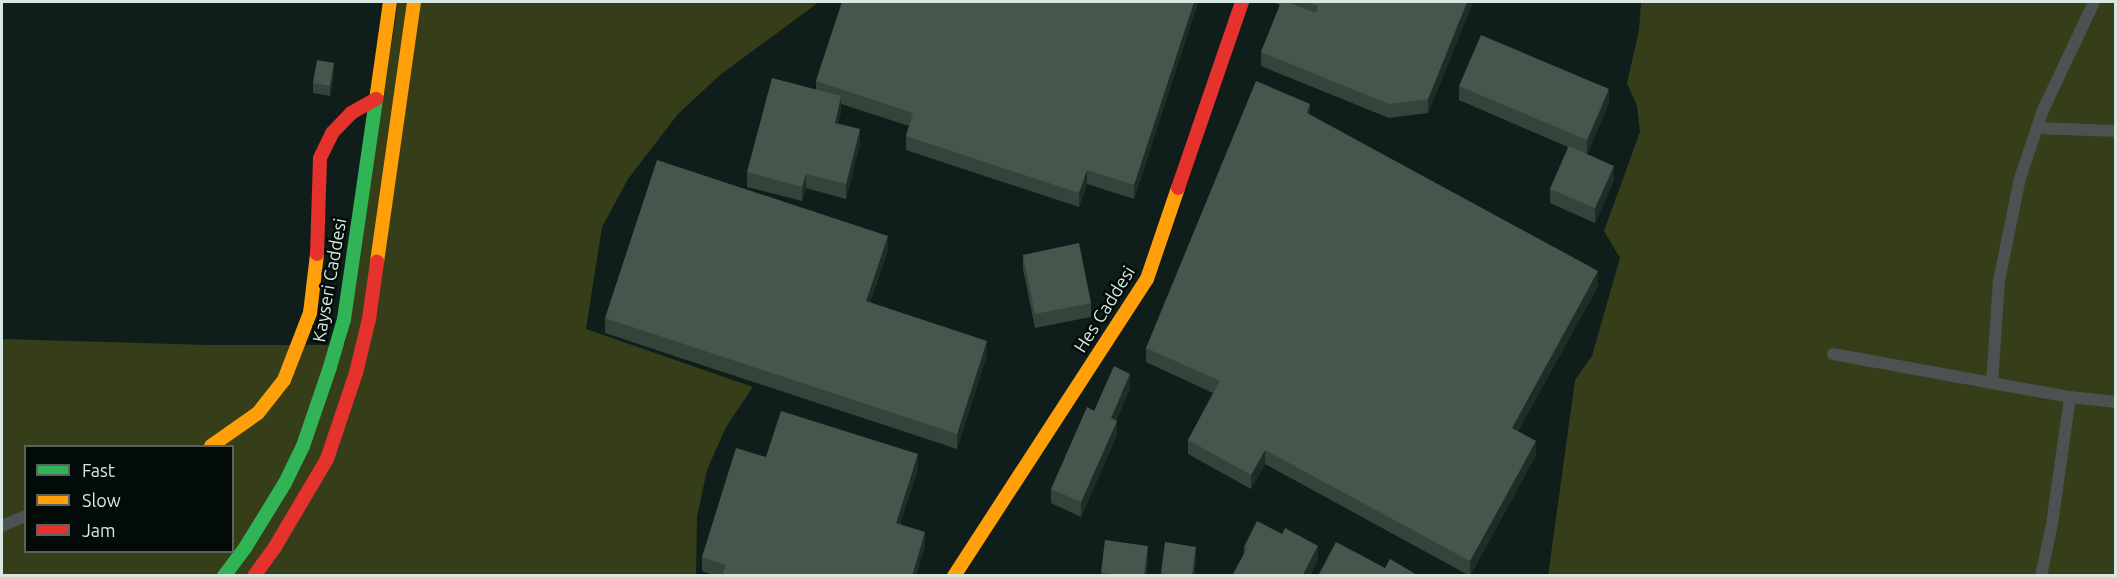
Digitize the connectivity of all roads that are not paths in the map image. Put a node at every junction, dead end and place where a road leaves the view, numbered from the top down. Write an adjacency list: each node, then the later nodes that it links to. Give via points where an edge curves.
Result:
1 (390, 2): 5 (main road, Kayseri Caddesi)
2 (414, 2): 16 (main road, via 369,319 356,373 327,459)
3 (1242, 2): 17 (main road, Hes Caddesi, via 1147,279)
4 (2094, 2): 6 (street)
5 (375, 99): 12 (main road, via 351,113 332,133 320,158 318,242 310,313 284,380 258,413); 15 (main road, Kayseri Caddesi, via 344,319 330,367 303,446 285,483)
6 (2037, 128): 7 (street); 9 (street, via 2004,246)
7 (2115, 131)
8 (1833, 354): 9 (street)
9 (1992, 383): 10 (street)
10 (2070, 397): 11 (street); 18 (street)
11 (2115, 402)
12 (214, 445)
13 (24, 517): 14 (street)
14 (2, 526)
15 (224, 576)
16 (254, 576)
17 (954, 576)
18 (2041, 576)

